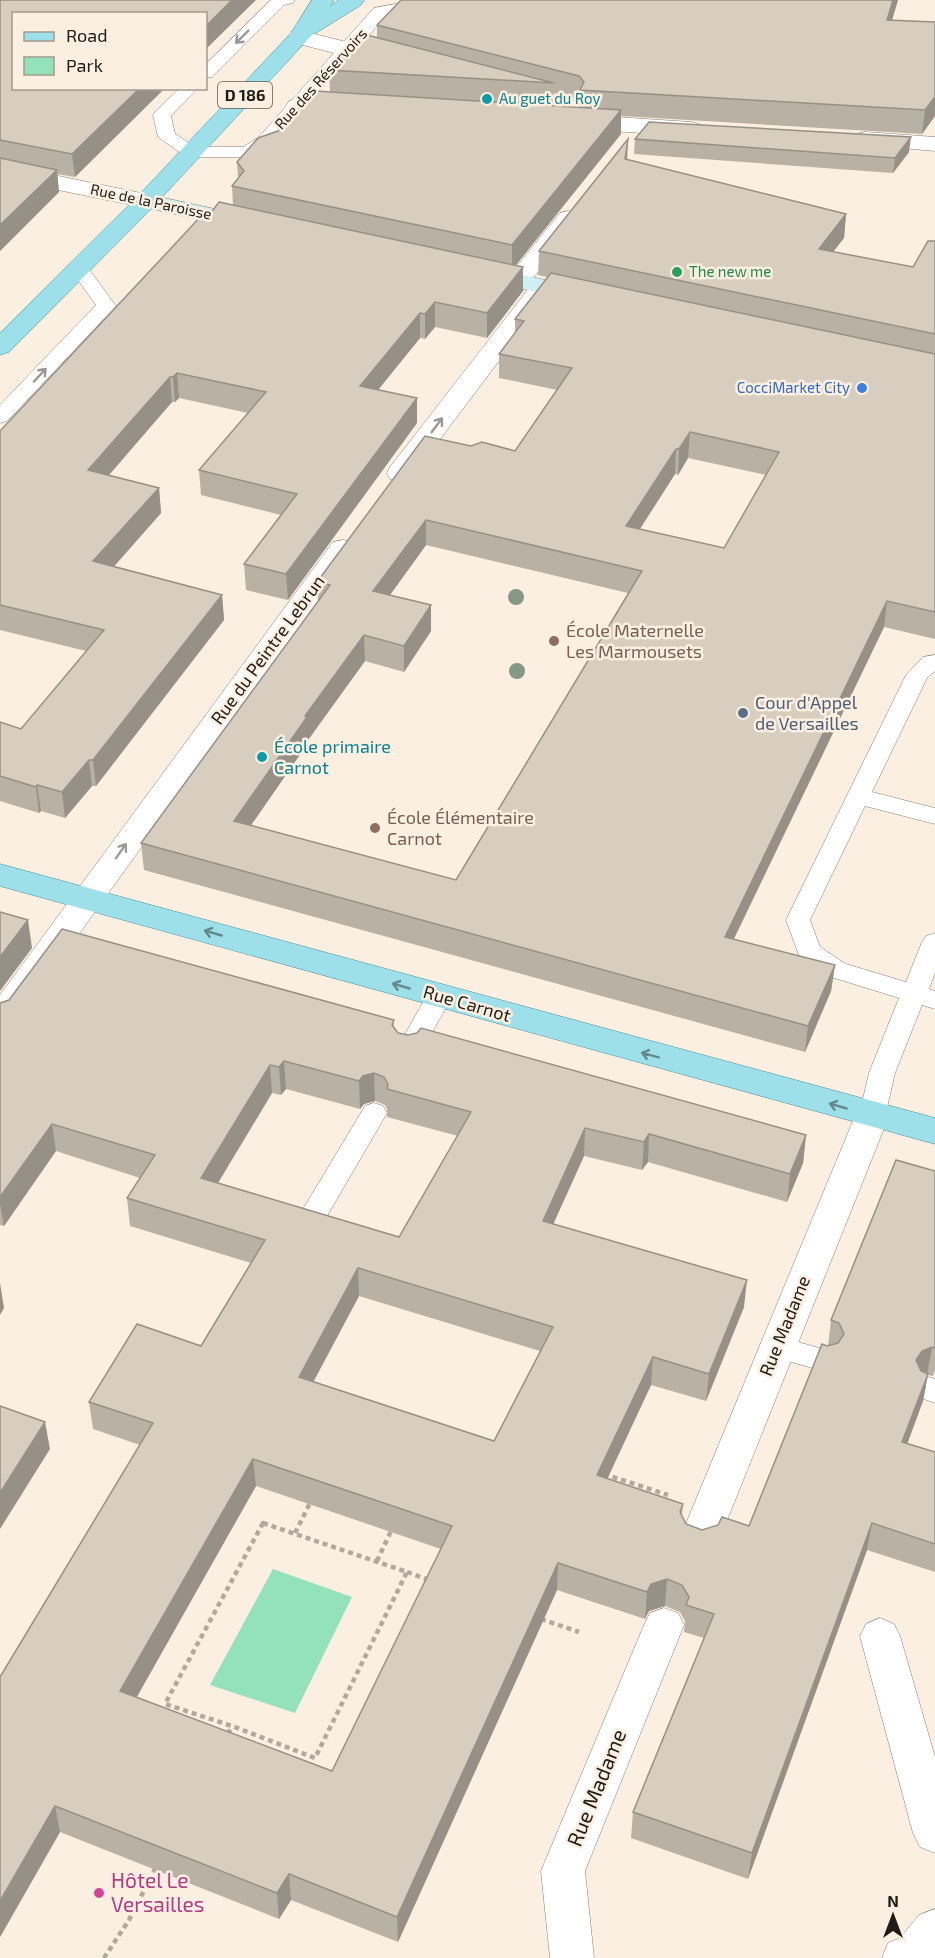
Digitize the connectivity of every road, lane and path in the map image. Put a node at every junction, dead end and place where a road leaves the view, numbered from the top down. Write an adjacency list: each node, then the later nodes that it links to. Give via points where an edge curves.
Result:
1 (287, 0): 8 (lane, one-way to 8, via 279,1)
2 (323, 0): 5 (main road, Rue des Réservoirs / D 186)
3 (353, 0): 5 (main road, Rue des Réservoirs / D 186)
4 (415, 10): 6 (lane, Rue des Réservoirs, via 381,12)
5 (299, 37): 6 (street); 19 (main road, Rue des Réservoirs / D 186)
6 (348, 49): 7 (street); 11 (lane, Rue des Réservoirs)
7 (412, 66)
8 (207, 72)
9 (492, 87): 14 (street)
10 (188, 90): 19 (lane, via 162,115 167,137)
11 (297, 106): 12 (street); 19 (lane, Rue des Réservoirs, via 265,141 247,152)
12 (366, 110)
13 (534, 119): 14 (street)
14 (641, 125): 15 (street); 18 (street)
15 (714, 131)
16 (842, 138): 17 (street)
17 (935, 144)
18 (625, 148)
19 (191, 152): 21 (main road, Rue des Réservoirs / D 186)
20 (0, 171): 21 (street, Rue de la Paroisse)
21 (146, 201): 23 (street, Rue de la Paroisse); 24 (main road, Rue des Réservoirs)
22 (580, 204): 26 (street)
23 (279, 230)
24 (79, 269): 28 (main road, Rue des Réservoirs); 29 (lane, one-way to 24, via 106,306)
25 (461, 269): 26 (street)
26 (530, 284): 27 (street); 30 (street, one-way to 26)
27 (607, 300)
28 (0, 347)
29 (0, 417)
30 (384, 494)
31 (362, 523): 36 (street, Rue du Peintre Lebrun, one-way to 31)
32 (935, 662): 33 (lane, via 917,675)
33 (857, 796): 34 (lane); 38 (lane, via 798,920 809,952 837,970)
34 (935, 816)
35 (0, 875): 36 (main road, Rue Carnot)
36 (88, 900): 39 (main road, Rue Carnot, one-way to 36); 40 (street, Rue du Peintre Lebrun)
37 (935, 942): 38 (lane)
38 (924, 996): 43 (lane, via 882,1073)
39 (439, 997): 41 (lane); 43 (main road, Rue Carnot, one-way to 39)
40 (0, 1019)
41 (408, 1052)
42 (374, 1113): 45 (lane)
43 (872, 1116): 44 (main road, Rue Carnot); 46 (street, Rue Madame)
44 (935, 1131)
45 (313, 1216)
46 (777, 1347): 47 (lane); 51 (street, Rue Madame)
47 (823, 1359)
48 (599, 1473): 51 (path)
49 (315, 1493): 52 (path)
50 (397, 1520): 53 (path)
51 (706, 1524)
52 (295, 1533): 53 (path); 60 (path, via 263,1523 165,1704)
53 (377, 1561): 54 (path)
54 (408, 1572): 55 (path); 60 (path, via 315,1758)
55 (440, 1584)
56 (536, 1617): 58 (path)
57 (664, 1625): 66 (street, Rue Madame, via 563,1871)
58 (579, 1632)
59 (880, 1636): 62 (street)
60 (232, 1726): 61 (path)
61 (227, 1737)
62 (932, 1814)
63 (160, 1859): 65 (path, via 129,1920)
64 (935, 1930): 67 (street, via 913,1957)
65 (104, 1958)
66 (572, 1958)
67 (904, 1958)

